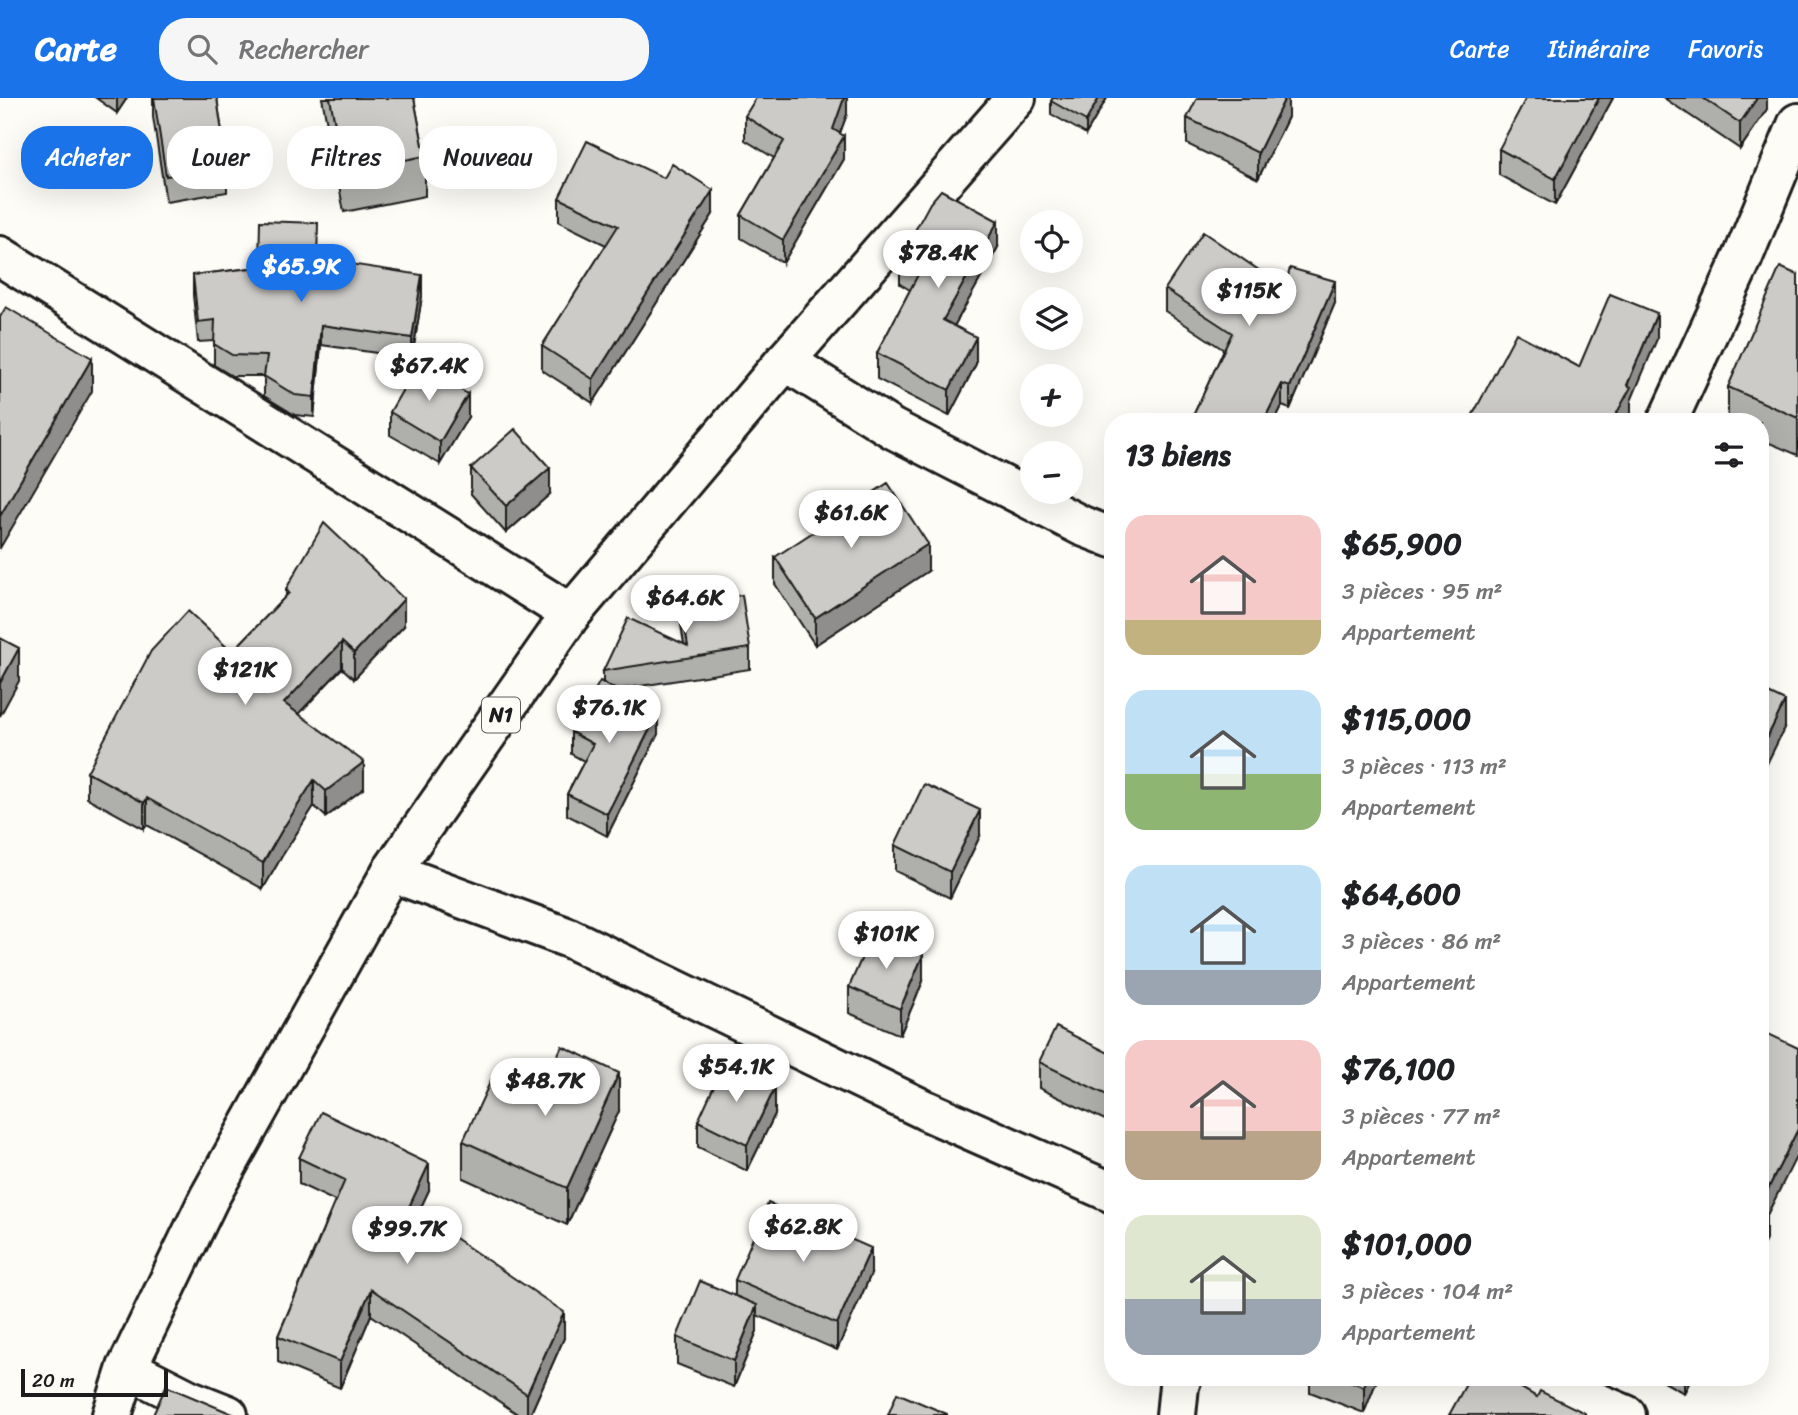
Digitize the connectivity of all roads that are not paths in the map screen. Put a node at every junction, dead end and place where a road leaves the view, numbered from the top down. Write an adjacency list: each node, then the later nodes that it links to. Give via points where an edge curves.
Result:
1 (1016, 98): 4 (street, N1)
2 (1798, 123): 5 (street)
3 (0, 256): 7 (street)
4 (785, 361): 6 (street, via 893,429); 7 (street, N1)
5 (1671, 413)
6 (1104, 535)
7 (570, 614): 8 (street, N1)
8 (391, 872): 9 (street, via 569,938 925,1110); 10 (street, N1, via 209,1198)
9 (1104, 1189)
10 (127, 1368): 13 (street, N1); 14 (street)
11 (1181, 1386): 15 (street)
12 (1558, 1386): 16 (street)
13 (111, 1415)
14 (228, 1415)
15 (1176, 1415)
16 (1626, 1415)

